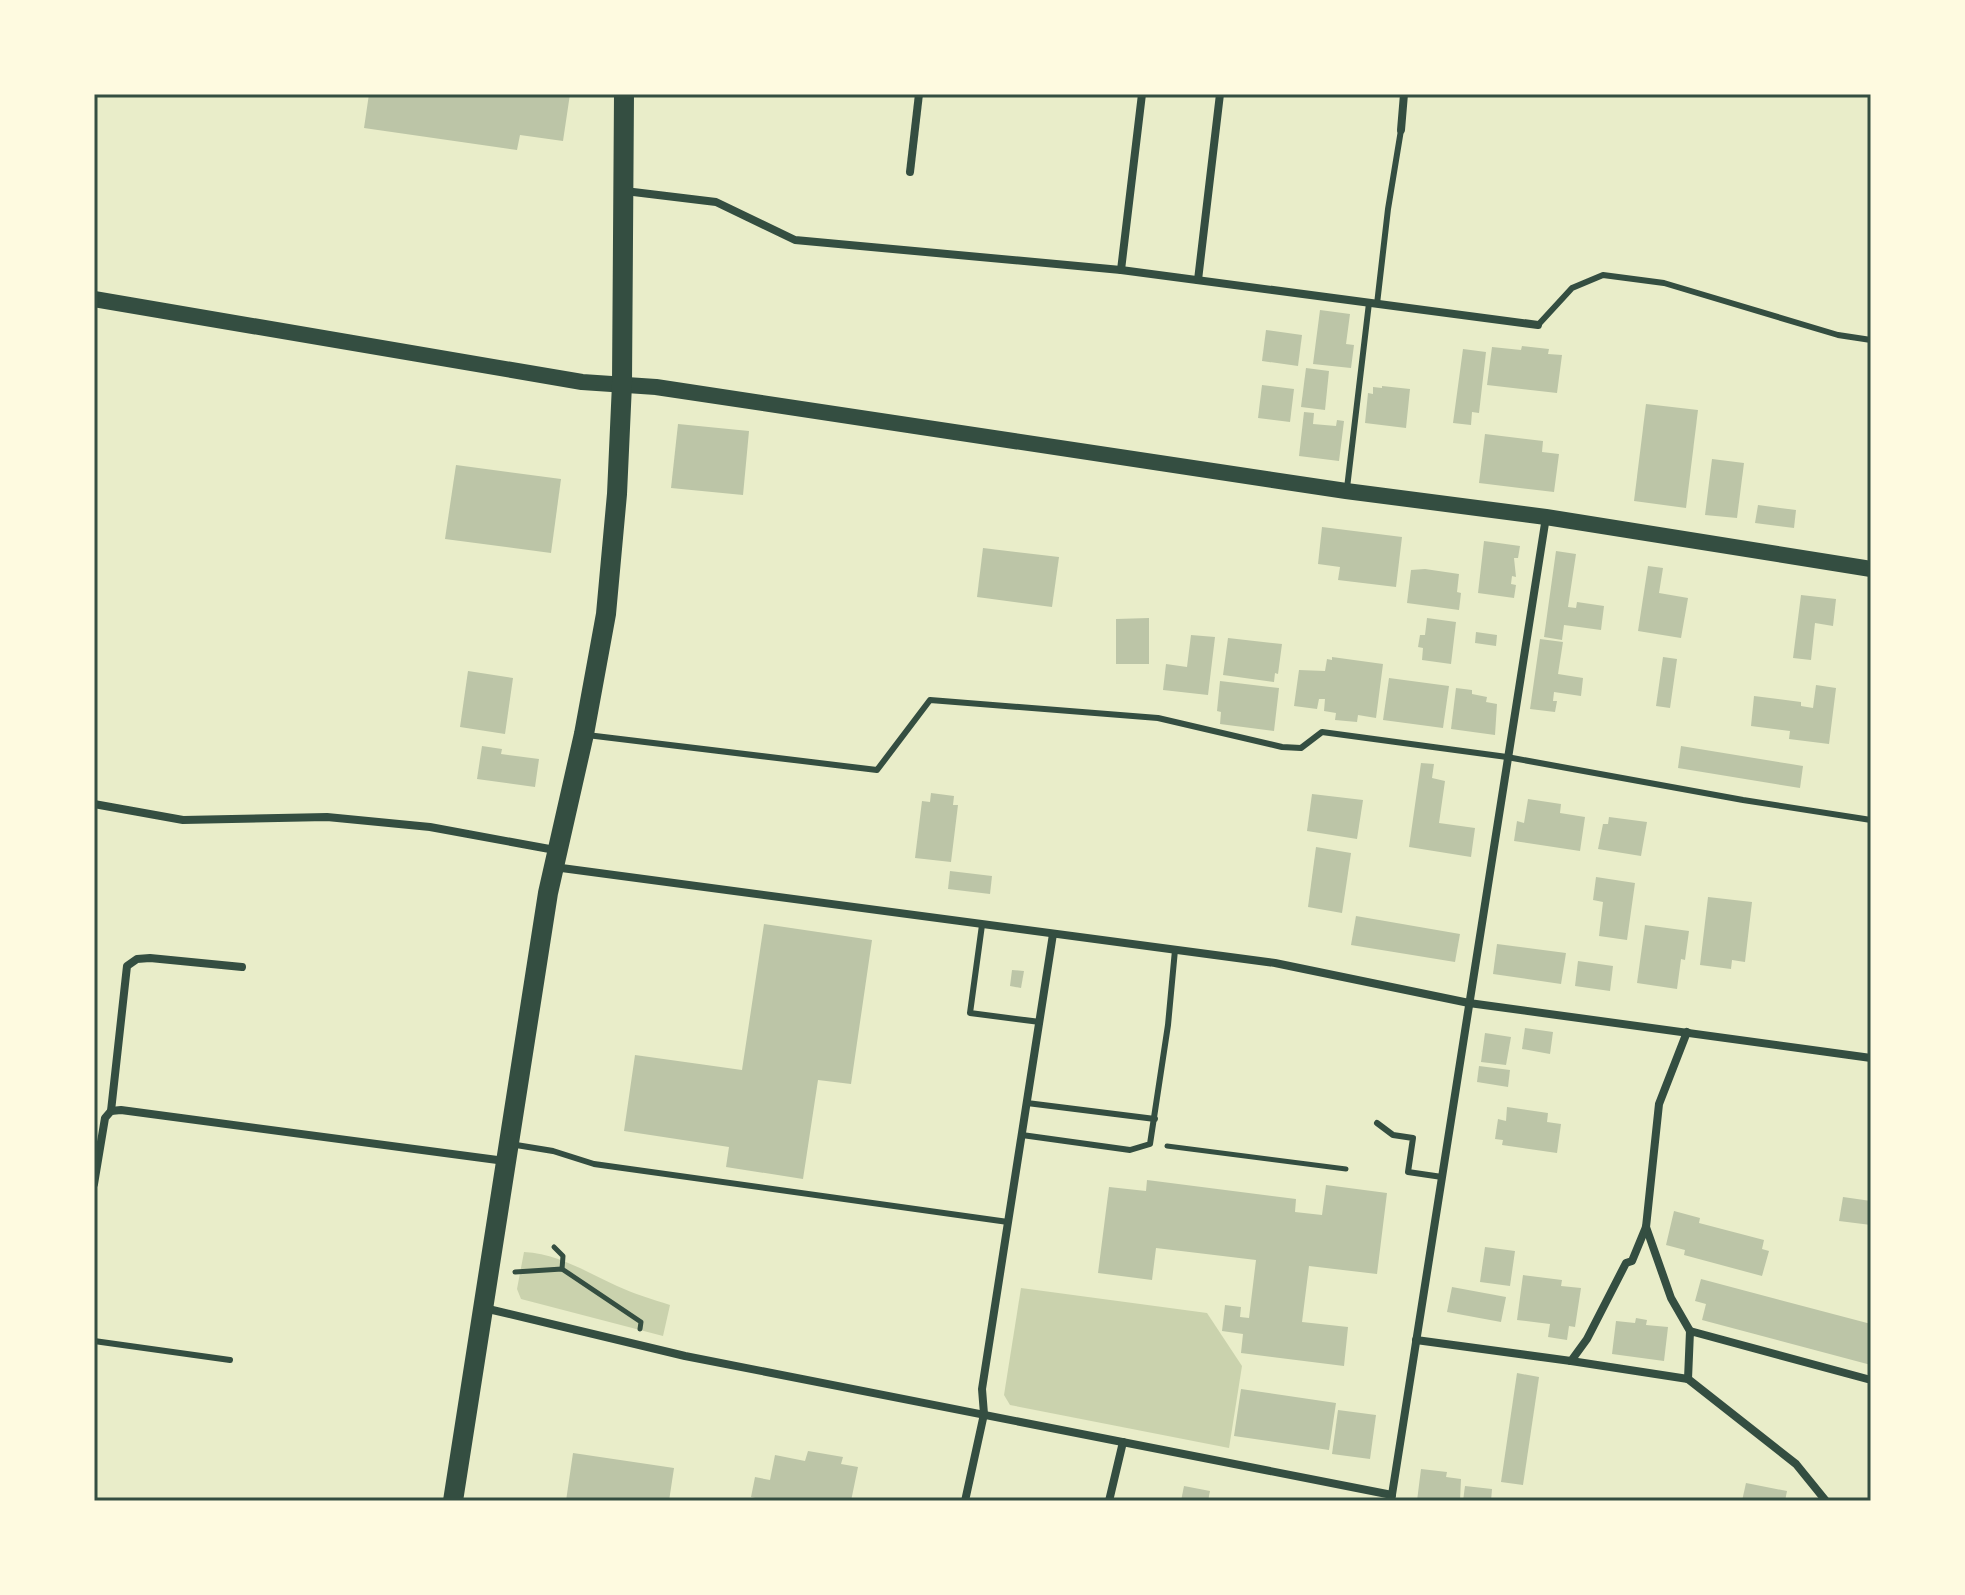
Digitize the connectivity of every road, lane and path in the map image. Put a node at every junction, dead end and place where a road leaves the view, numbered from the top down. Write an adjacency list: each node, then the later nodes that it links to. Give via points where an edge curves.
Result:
1 (624, 94): 8 (main road)
2 (919, 94): 7 (street)
3 (1142, 94): 9 (street)
4 (1220, 94): 10 (street)
5 (1404, 94): 6 (street)
6 (1401, 130): 12 (lane)
7 (910, 172)
8 (624, 191): 9 (street, via 716,202 795,240); 15 (main road)
9 (1121, 270): 10 (street)
10 (1198, 280): 12 (street)
11 (94, 299): 15 (main road, via 582,382)
12 (1373, 303): 13 (street); 16 (lane)
13 (1538, 325): 14 (lane, via 1572,288 1603,275 1664,283)
14 (1871, 340)
15 (622, 384): 16 (main road); 19 (main road, via 606,614)
16 (1346, 491): 17 (main road)
17 (1546, 517): 18 (main road); 20 (street)
18 (1871, 569)
19 (584, 734): 20 (lane, via 877,770 930,700 1158,718 1282,747 1301,748 1322,732); 23 (main road)
20 (1507, 757): 22 (lane); 28 (street)
21 (94, 804): 23 (street, via 183,820 327,817 430,827)
22 (1871, 820)
23 (555, 858): 24 (street); 38 (main road)
24 (982, 925): 25 (street); 29 (lane, via 970,1013)
25 (1053, 934): 26 (street); 29 (street)
26 (1175, 950): 28 (street, via 1275,963); 34 (lane)
27 (242, 967): 33 (street, via 150,958 127,966)
28 (1469, 1003): 30 (street); 40 (street)
29 (1040, 1022): 32 (street)
30 (1687, 1032): 31 (street); 43 (street, via 1659,1104)
31 (1871, 1058)
32 (1027, 1103): 34 (lane); 36 (street)
33 (111, 1111): 38 (street); 41 (street, via 102,1129)
34 (1155, 1119): 37 (lane)
35 (1377, 1123): 40 (lane, via 1393,1135 1413,1138 1408,1172)
36 (1022, 1135): 37 (lane, via 1130,1150); 42 (street)
37 (1150, 1144): 39 (path)
38 (507, 1152): 42 (lane, via 553,1151 594,1164); 47 (main road)
39 (1346, 1169)
40 (1442, 1177): 49 (street)
41 (94, 1184)
42 (1008, 1222): 56 (street, via 982,1389)
43 (1646, 1227): 48 (street, via 1671,1298); 53 (street, via 1632,1261 1626,1263)
44 (554, 1247): 45 (path, via 563,1256)
45 (562, 1269): 46 (path); 51 (path, via 641,1322)
46 (515, 1272)
47 (483, 1308): 51 (street); 59 (main road)
48 (1690, 1331): 54 (street); 55 (street)
49 (1416, 1340): 53 (street); 58 (street)
50 (94, 1341): 52 (lane)
51 (636, 1345): 56 (street)
52 (230, 1360)
53 (1571, 1361): 54 (street)
54 (1688, 1379): 62 (street, via 1796,1464)
55 (1871, 1380)
56 (984, 1414): 57 (street); 60 (street)
57 (1123, 1442): 58 (street); 61 (street)
58 (1391, 1498)
59 (453, 1501)
60 (965, 1501)
61 (1109, 1501)
62 (1826, 1501)

